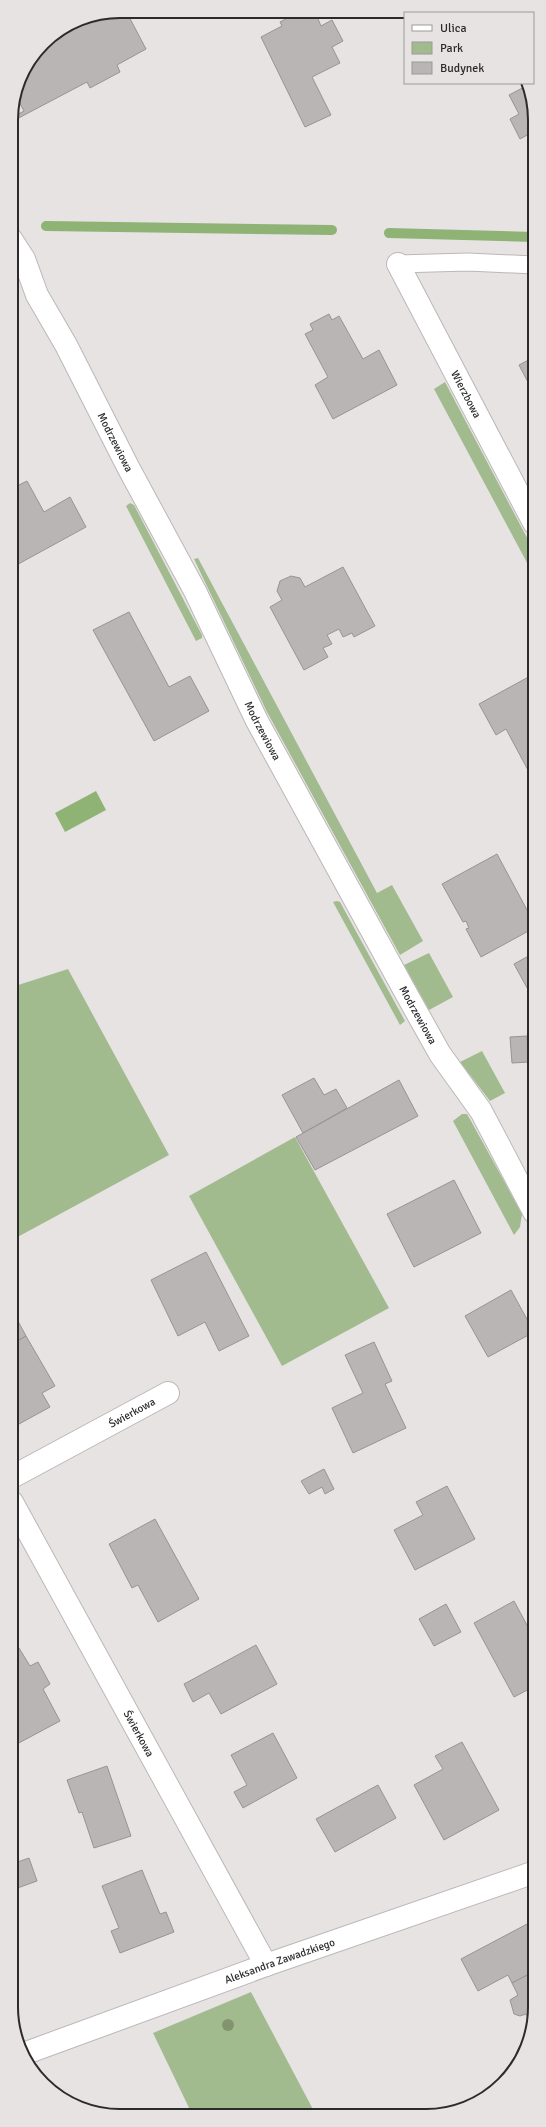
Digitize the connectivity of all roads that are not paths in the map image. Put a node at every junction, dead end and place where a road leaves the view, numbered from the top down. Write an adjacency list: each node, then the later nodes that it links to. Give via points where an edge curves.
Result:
1 (18, 250): 5 (street, Modrzewiowa, via 37,295 66,345 195,591 257,722 440,1054 482,1111)
2 (398, 264): 3 (lane, via 468,262); 4 (street, Wierzbowa)
3 (528, 265)
4 (528, 513)
5 (528, 1200)
6 (168, 1393): 7 (street, Świerkowa)
7 (18, 1474)
8 (18, 1513): 10 (street, Świerkowa)
9 (528, 1874): 10 (street, Aleksandra Zawadzkiego)
10 (266, 1965): 11 (street, Aleksandra Zawadzkiego)
11 (29, 2052)

